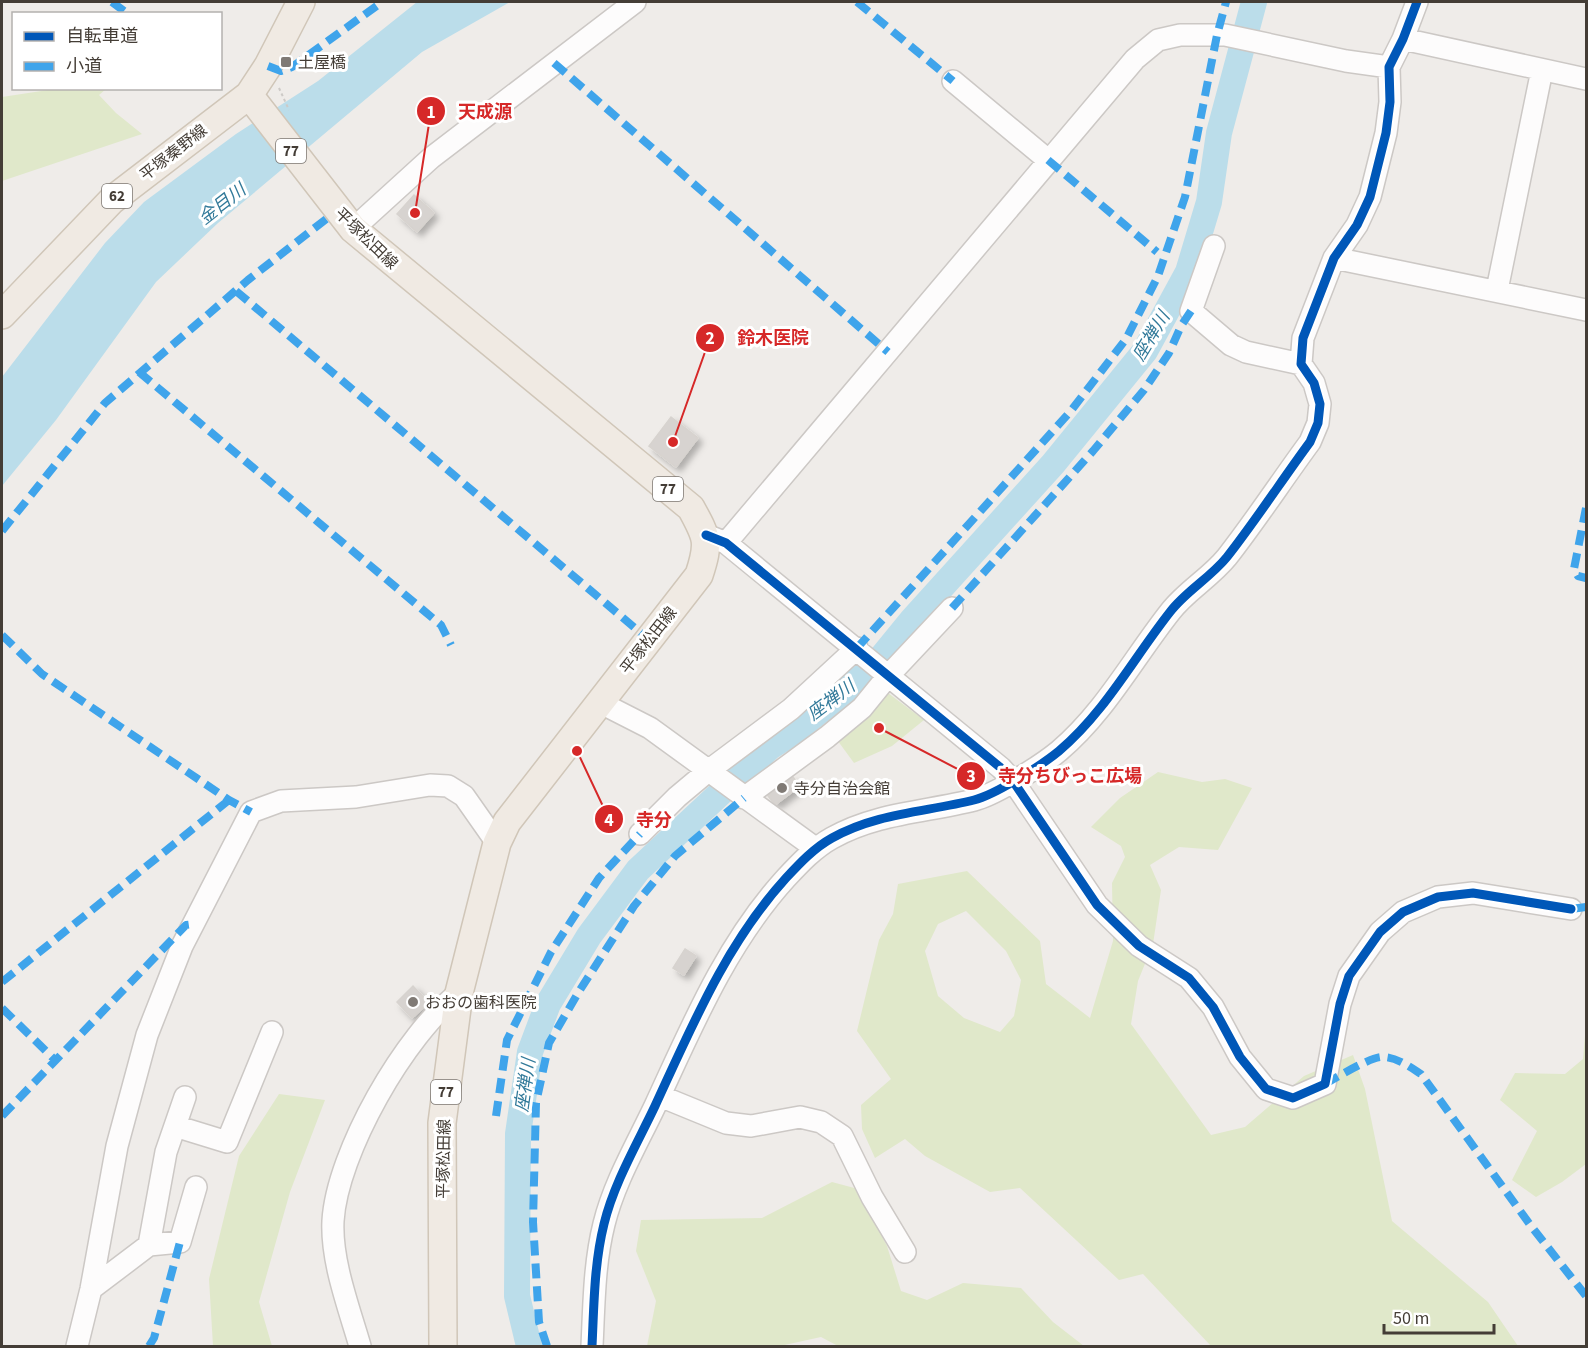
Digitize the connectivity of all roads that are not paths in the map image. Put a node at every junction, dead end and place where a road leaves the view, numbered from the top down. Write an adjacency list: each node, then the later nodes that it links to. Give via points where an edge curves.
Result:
1 (301, 2): 9 (main road, 平塚秦野線 / 62)
2 (635, 2): 11 (street, via 431,158)
3 (1417, 2): 4 (street)
4 (1403, 39): 5 (street); 6 (street)
5 (1389, 67): 10 (street, via 1225,35 1180,34 1158,40 1135,59); 13 (street, via 1386,133 1370,197 1358,225)
6 (1542, 70): 7 (street); 14 (street)
7 (1587, 79)
8 (953, 81): 10 (street)
9 (249, 95): 11 (main road, 平塚松田線 / 77); 16 (main road, 平塚秦野線 / 62, via 112,200)
10 (1048, 160): 18 (street)
11 (353, 229): 18 (main road, 平塚松田線 / 77, via 691,508)
12 (1214, 246): 17 (street, via 1191,311 1239,349)
13 (1334, 258): 14 (street); 17 (street, via 1303,338)
14 (1497, 291): 15 (street)
15 (1587, 310)
16 (2, 315)
17 (1301, 364): 24 (street, via 1314,383 1320,404 1310,442 1226,557 1171,610 1092,718 1058,752)
18 (716, 539): 20 (street); 22 (main road, 平塚松田線 / 77, via 699,575)
19 (952, 608): 21 (street)
20 (857, 648): 21 (street); 23 (street, via 791,709)
21 (888, 676): 24 (street); 25 (street, via 862,708)
22 (599, 702): 23 (street, via 650,728); 27 (main road, 平塚松田線 / 77, via 507,822)
23 (710, 772): 25 (street); 26 (street, via 677,797)
24 (1013, 781): 28 (street, via 978,799 853,827); 29 (street, via 1097,905 1139,946 1189,978 1213,1007 1240,1057 1266,1089 1293,1098 1325,1084 1349,976 1380,932 1403,912 1438,897 1473,893)
25 (744, 798): 28 (street)
26 (640, 834)
27 (497, 843): 30 (main road, 平塚松田線 / 77); 38 (street, via 464,796 448,786 281,801 251,812 182,946 147,1035 117,1146)
28 (815, 848): 32 (street, via 765,900 743,931)
29 (1571, 909)
30 (459, 993): 40 (street, via 442,1007 393,1069 359,1133 339,1186 333,1222 337,1263); 41 (main road, 平塚松田線 / 77, via 442,1123)
31 (272, 1032): 34 (street, via 228,1142)
32 (660, 1096): 37 (street, via 726,1123 750,1126 800,1117 821,1122 842,1136); 42 (street, via 611,1200 604,1225 596,1269)
33 (185, 1097): 34 (street)
34 (175, 1126): 36 (street, via 166,1152)
35 (196, 1187): 36 (street, via 180,1242)
36 (149, 1245): 38 (street)
37 (905, 1252)
38 (91, 1289): 39 (street)
39 (77, 1347)
40 (360, 1347)
41 (443, 1347)
42 (592, 1347)

